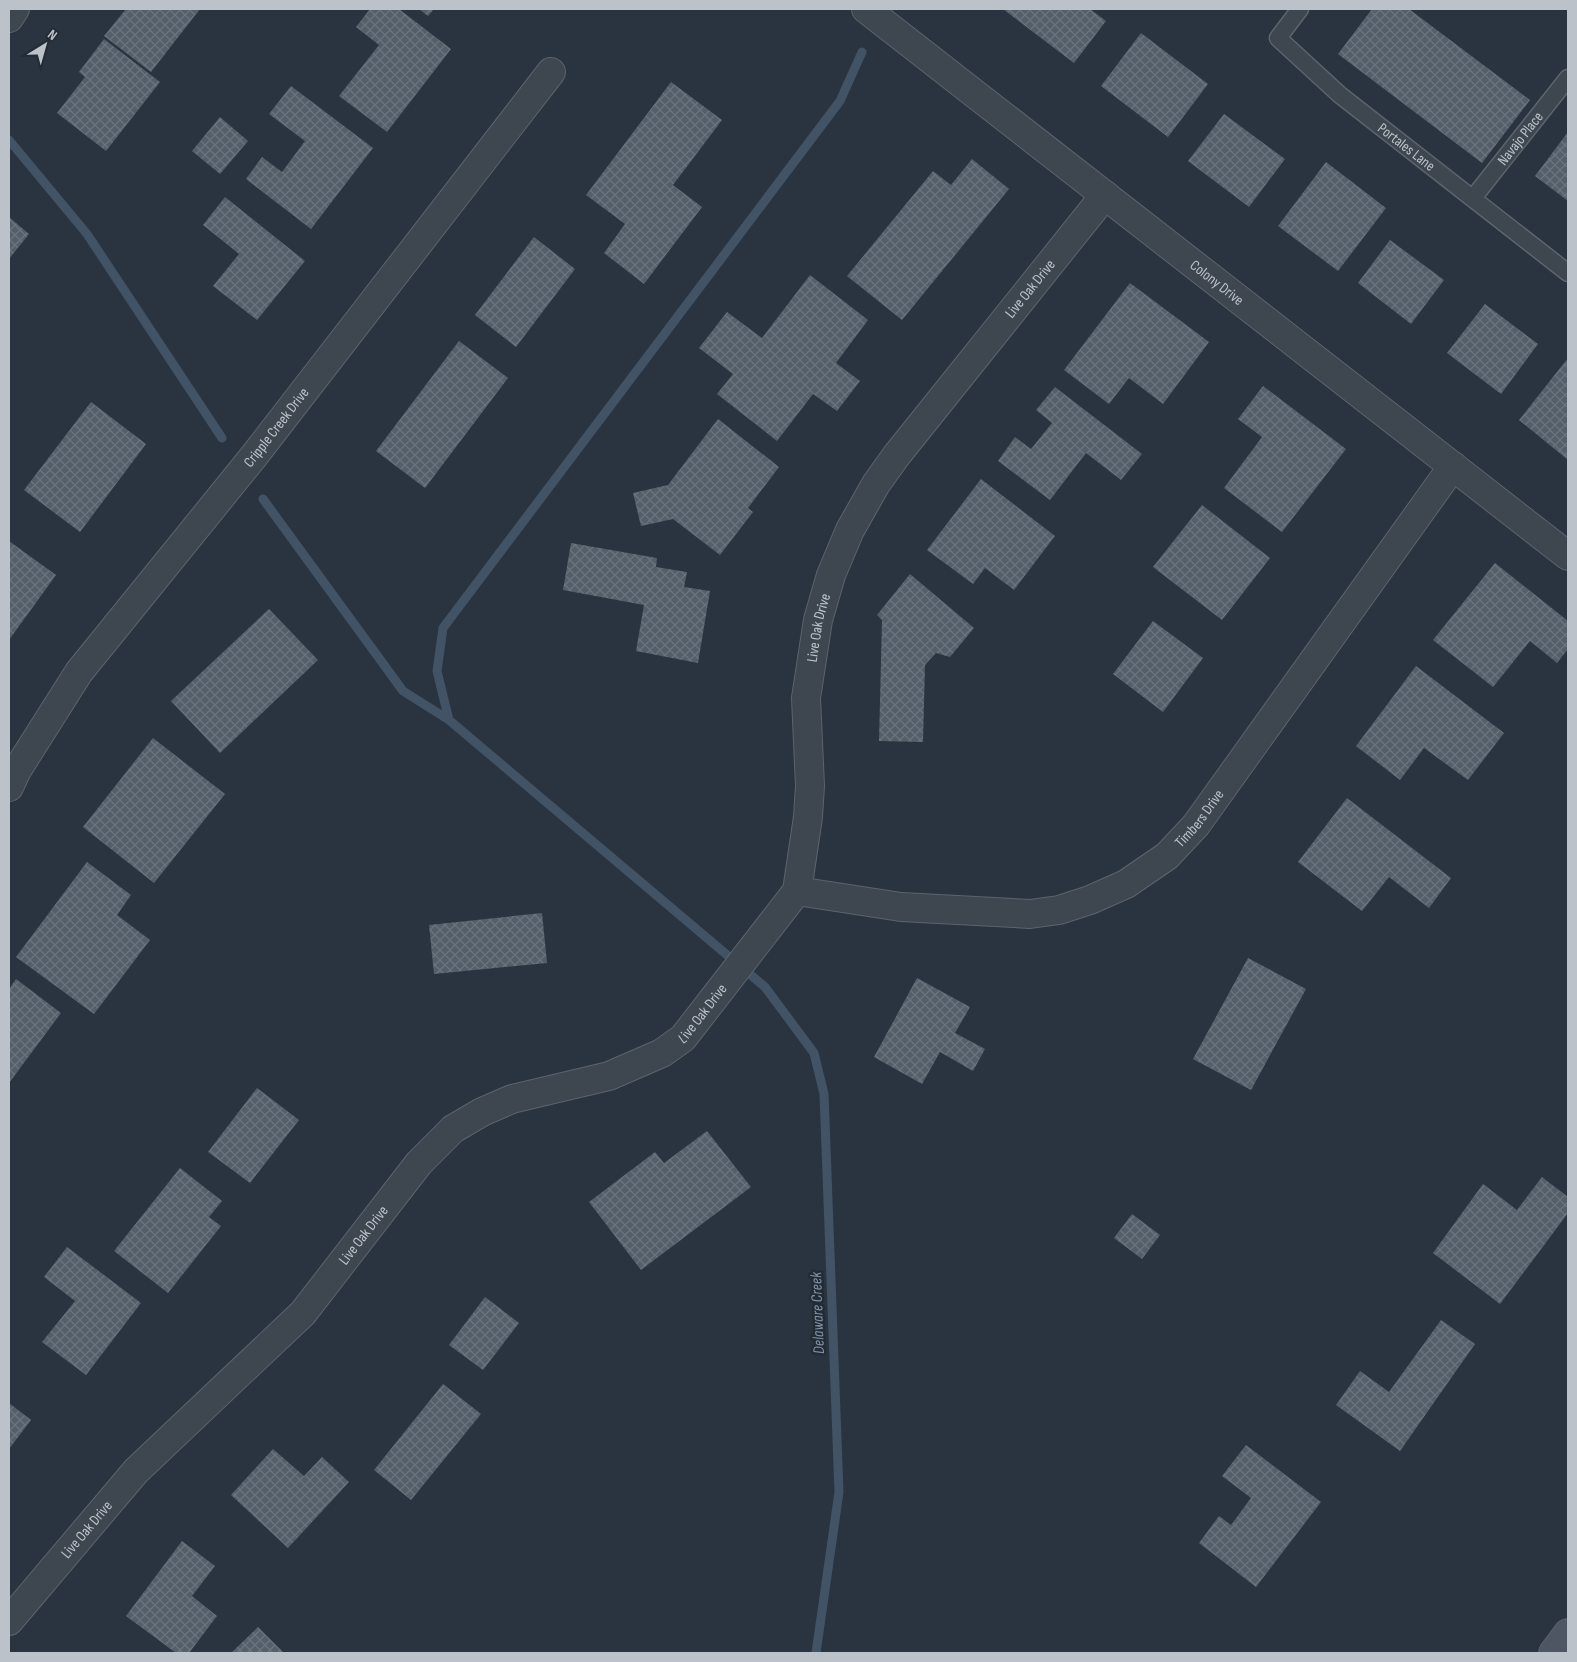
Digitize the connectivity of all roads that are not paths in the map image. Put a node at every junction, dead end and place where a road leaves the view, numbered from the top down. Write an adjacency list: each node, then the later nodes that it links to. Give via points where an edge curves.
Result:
1 (15, 9): 4 (street)
2 (866, 9): 7 (street, Colony Drive)
3 (1300, 9): 8 (lane, Portales Lane, via 1278,38 1340,95)
4 (9, 18)
5 (551, 72): 12 (street, Cripple Creek Drive, via 254,456 79,672)
6 (1568, 78): 8 (lane, Navajo Place)
7 (1105, 195): 10 (street, Colony Drive); 13 (street, Live Oak Drive, via 896,456 850,530 830,576 808,672 810,786)
8 (1473, 198): 9 (lane, Portales Lane)
9 (1568, 273)
10 (1453, 466): 11 (street, Colony Drive); 13 (street, Timbers Drive, via 1196,825 1167,856 1126,884 1060,910 1030,914 901,907)
11 (1568, 556)
12 (9, 788)
13 (797, 891): 14 (street, Live Oak Drive, via 683,1038 662,1053 609,1076 512,1099 454,1129 419,1163 303,1314 136,1471)
14 (9, 1621)
15 (1568, 1633): 16 (main road)
16 (1553, 1653)

